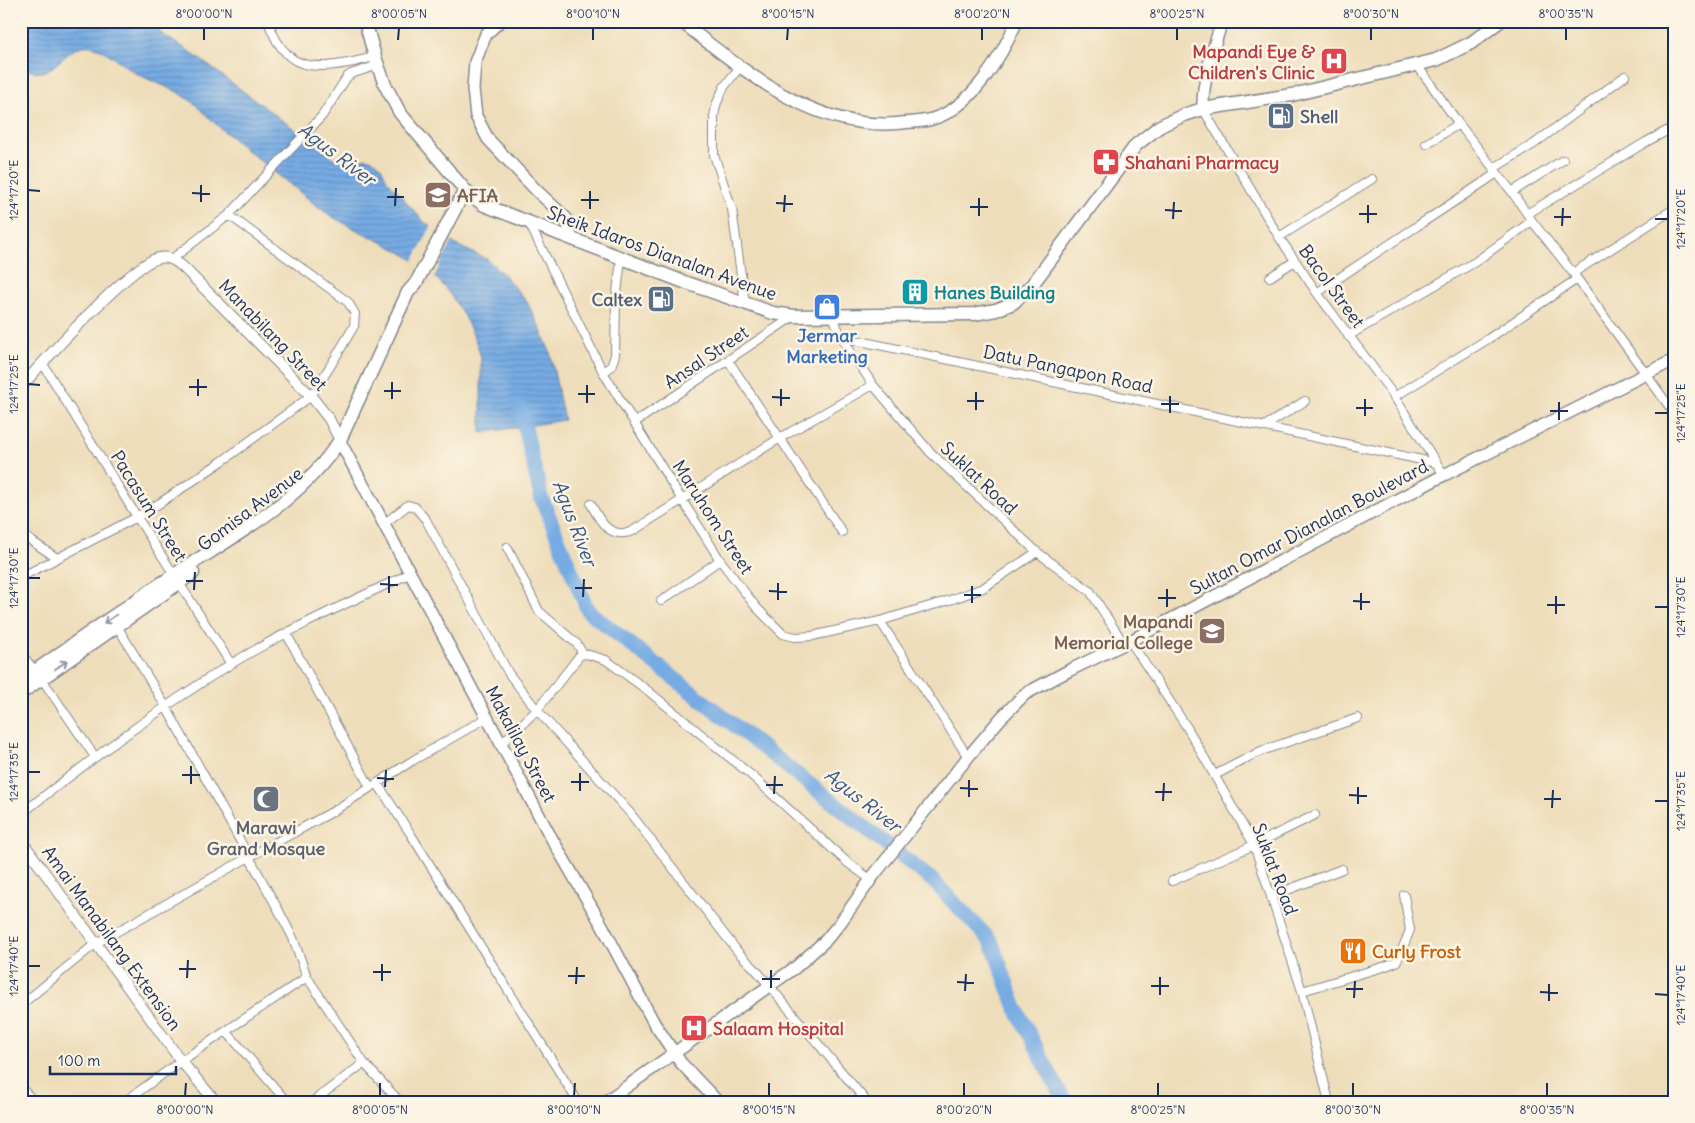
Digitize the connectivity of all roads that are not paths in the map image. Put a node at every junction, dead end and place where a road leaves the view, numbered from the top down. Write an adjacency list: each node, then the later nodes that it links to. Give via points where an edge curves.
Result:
1 (268, 21): 8 (street, via 287,55 305,65)
2 (365, 21): 8 (main road, Sheik Idaros Dianalan Avenue)
3 (500, 21): 26 (main road, via 486,34 475,62 476,116 488,139 566,218)
4 (680, 21): 10 (main road)
5 (1018, 21): 10 (main road, via 999,58 977,87 957,108 932,120 886,125 836,118 787,97)
6 (1222, 21): 12 (main road, via 1202,96)
7 (1500, 21): 9 (main road, Sheik Idaros Dianalan Avenue, via 1455,52)
8 (376, 61): 19 (main road, Sheik Idaros Dianalan Avenue, via 400,113); 22 (street, via 347,77 322,116)
9 (1417, 65): 12 (main road, Sheik Idaros Dianalan Avenue, via 1292,95); 13 (street)
10 (739, 68): 33 (street, via 724,87 716,105 714,155 732,209)
11 (1625, 76): 17 (street)
12 (1203, 110): 25 (street, Bacol Street); 35 (main road, Sheik Idaros Dianalan Avenue, via 1160,126 1136,145 1032,285 1013,303 974,314)
13 (1459, 124): 15 (street); 17 (street)
14 (1674, 127): 23 (street)
15 (1426, 144)
16 (1563, 160): 20 (street)
17 (1496, 171): 20 (street); 32 (street)
18 (1372, 179): 25 (street)
19 (464, 190): 24 (main road, Sheik Idaros Dianalan Avenue, via 484,205); 52 (main road, Gomisa Avenue)
20 (1512, 192): 23 (street)
21 (1674, 210): 30 (street)
22 (229, 216): 27 (street); 45 (street, via 339,295 354,310 354,326)
23 (1530, 218): 30 (street); 36 (street, via 1475,262)
24 (529, 223): 26 (main road, Sheik Idaros Dianalan Avenue); 41 (street, Maruhom Street)
25 (1278, 237): 29 (street, Bacol Street)
26 (571, 238): 28 (main road, Sheik Idaros Dianalan Avenue)
27 (169, 258): 40 (street, via 151,260 138,269); 45 (street, Manabilang Street, via 190,274)
28 (621, 259): 33 (main road, Sheik Idaros Dianalan Avenue); 41 (street, via 615,355 611,367)
29 (1295, 261): 31 (street); 32 (street, Bacol Street)
30 (1575, 276): 42 (street); 46 (street, via 1488,339)
31 (1270, 277)
32 (1317, 294): 36 (street, Bacol Street)
33 (745, 304): 34 (main road, Sheik Idaros Dianalan Avenue)
34 (794, 316): 35 (main road, Sheik Idaros Dianalan Avenue); 38 (street, Ansal Street)
35 (832, 316): 37 (street, Suklat Road)
36 (1348, 336): 46 (street, Bacol Street)
37 (841, 337): 43 (street, Suklat Road); 50 (street, Datu Pangapon Road)
38 (728, 360): 49 (street, Ansal Street); 51 (street)
39 (1674, 360): 42 (main road, Sultan Omar Dianalan Boulevard)
40 (43, 364): 44 (street); 57 (street, Pacasum Street)
41 (603, 372): 49 (street, Maruhom Street)
42 (1646, 374): 48 (street); 54 (main road, Sultan Omar Dianalan Boulevard)
43 (873, 385): 51 (street); 62 (street, Suklat Road, via 930,452)
44 (21, 387)
45 (311, 396): 52 (street, Manabilang Street); 57 (street, via 221,462)
46 (1394, 397): 53 (street, Bacol Street)
47 (1305, 401): 50 (street)
48 (1674, 413)
49 (634, 423): 55 (street, Maruhom Street)
50 (1263, 427): 53 (street, Datu Pangapon Road)
51 (780, 438): 55 (street); 59 (street)
52 (342, 443): 58 (main road, Makalilay Street); 67 (main road, Gomisa Avenue, via 335,459 319,480 296,500)
53 (1436, 463): 54 (street, Bacol Street)
54 (1444, 475): 72 (main road, Sultan Omar Dianalan Boulevard)
55 (682, 500): 56 (street, via 631,532 622,534 608,529); 64 (street, Maruhom Street)
56 (591, 504)
57 (137, 517): 63 (street); 67 (street, Pacasum Street)
58 (385, 523): 65 (main road, Makalilay Street); 80 (street, via 408,506 415,507 422,515 509,674)
59 (842, 532)
60 (21, 534): 63 (street)
61 (507, 547): 74 (street, via 539,611 577,644)
62 (1037, 552): 69 (street, Maruhom Street, via 983,588); 72 (street, Suklat Road, via 1090,591)
63 (57, 558): 66 (street)
64 (720, 560): 68 (street); 69 (street, Maruhom Street, via 756,607 777,629 790,636 812,636)
65 (411, 573): 71 (street); 81 (main road, Makalilay Street)
66 (21, 577)
67 (177, 579): 70 (main road, Gomisa Avenue); 75 (street, Pacasum Street); 76 (main road, Gomisa Avenue, one-way to 76)
68 (661, 601)
69 (880, 621): 85 (street)
70 (117, 626): 76 (main road, Gomisa Avenue, one-way to 70); 79 (street)
71 (286, 633): 75 (street); 87 (street)
72 (1127, 643): 85 (main road, Sultan Omar Dianalan Boulevard, via 1025,694); 86 (street, Suklat Road, via 1188,729)
73 (21, 654): 76 (street)
74 (583, 654): 80 (street); 94 (street, via 606,660 647,690 751,775 848,862)
75 (231, 664): 79 (street)
76 (38, 675): 77 (main road, Gomisa Avenue); 78 (main road, Gomisa Avenue); 84 (street)
77 (21, 681)
78 (21, 693)
79 (166, 707): 84 (street); 92 (street)
80 (537, 710): 83 (street); 100 (street, via 630,813)
81 (488, 717): 83 (main road, Makalilay Street); 87 (street)
82 (1358, 718): 86 (street, via 1261,751)
83 (501, 744): 104 (main road, Makalilay Street)
84 (95, 757): 88 (street)
85 (968, 757): 94 (main road, Sultan Omar Dianalan Boulevard)
86 (1215, 775): 91 (street, Suklat Road)
87 (373, 785): 92 (street, via 332,812); 114 (street, via 410,833)
88 (21, 814)
89 (1315, 815): 91 (street)
90 (21, 840): 98 (street, Amai Manabilang Extension)
91 (1254, 845): 95 (street); 97 (street, Suklat Road)
92 (249, 857): 98 (street); 99 (street, via 294,938)
93 (1342, 869): 97 (street)
94 (870, 876): 100 (main road, Sultan Omar Dianalan Boulevard, via 826,940 796,967)
95 (1172, 881)
96 (1404, 895): 101 (street, via 1410,930 1396,962)
97 (1272, 896): 101 (street, Suklat Road)
98 (95, 944): 102 (street); 105 (street, Amai Manabilang Extension)
99 (307, 977): 103 (street); 106 (street)
100 (768, 986): 104 (main road, Sultan Omar Dianalan Boulevard); 117 (street)
101 (1302, 991): 118 (street, Suklat Road)
102 (21, 1005)
103 (226, 1031): 105 (street); 111 (street)
104 (674, 1054): 115 (main road, Sultan Omar Dianalan Boulevard); 116 (main road, Makalilay Street)
105 (181, 1061): 109 (street); 110 (street, Amai Manabilang Extension)
106 (364, 1063): 112 (street); 113 (street)
107 (21, 1088): 108 (street)
108 (35, 1102)
109 (124, 1102)
110 (216, 1102)
111 (287, 1102)
112 (312, 1102)
113 (400, 1102)
114 (578, 1102)
115 (605, 1102)
116 (718, 1102)
117 (867, 1102)
118 (1329, 1102)

